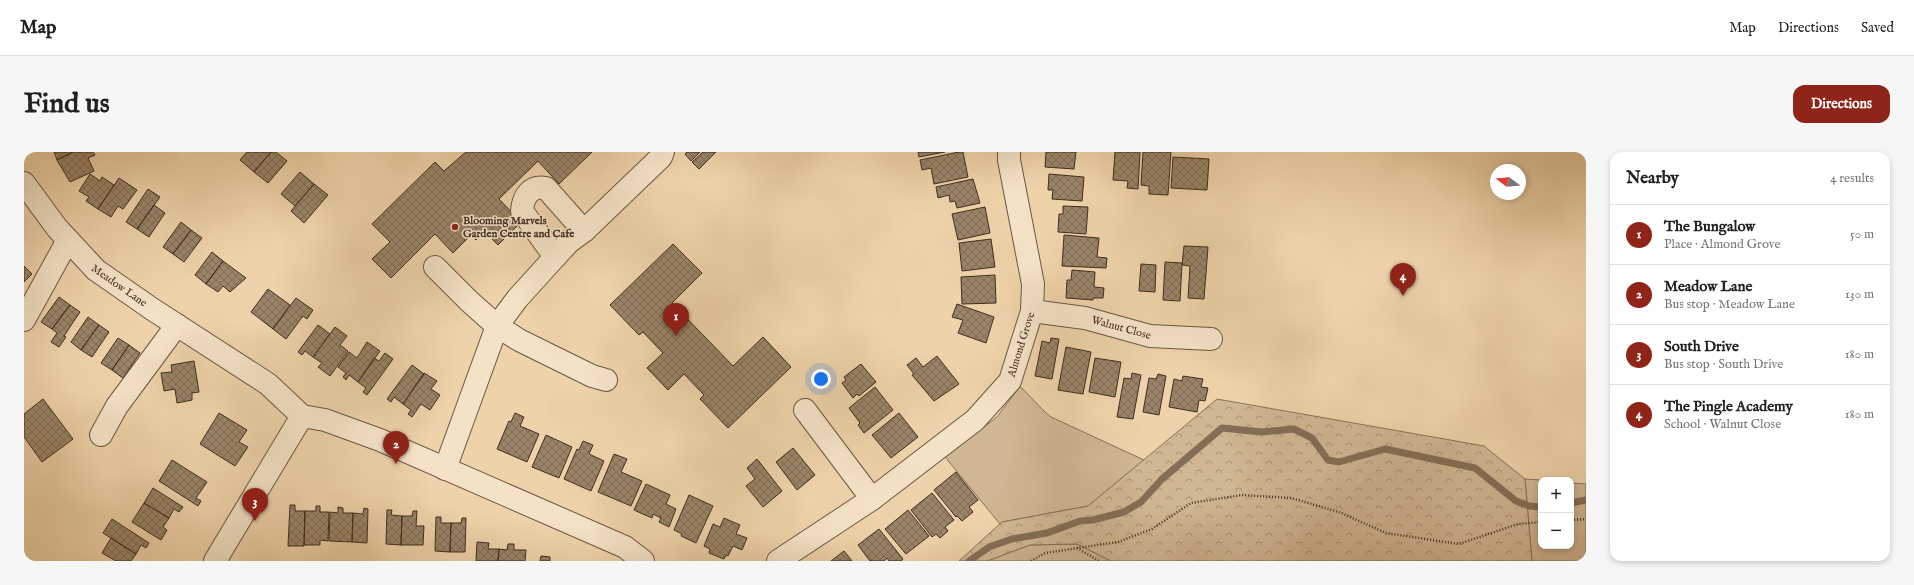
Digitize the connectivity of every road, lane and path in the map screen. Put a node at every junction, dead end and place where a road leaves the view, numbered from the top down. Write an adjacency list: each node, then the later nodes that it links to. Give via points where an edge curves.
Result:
1 (663, 152): 4 (street, via 661,157)
2 (1009, 152): 8 (street, Almond Grove, via 1032,284)
3 (24, 184): 5 (street, Meadow Lane)
4 (584, 231): 6 (street); 6 (street, via 546,188 539,187 530,191 523,202 522,211)
5 (68, 240): 9 (street); 10 (street, Meadow Lane, via 96,270)
6 (554, 257): 11 (street, via 517,298)
7 (435, 267): 11 (street)
8 (1032, 311): 12 (street, Walnut Close, via 1085,318 1150,336); 18 (street, Almond Grove, via 1010,381 974,420)
9 (24, 320)
10 (177, 325): 15 (street, Meadow Lane, via 268,384); 16 (street, via 117,406)
11 (497, 326): 13 (street, via 519,340 592,376); 17 (street)
12 (1211, 339)
13 (606, 380)
14 (805, 410): 18 (street)
15 (302, 416): 17 (street, via 325,420 380,440); 23 (street)
16 (101, 435)
17 (445, 468): 24 (street, via 625,547)
18 (872, 498): 25 (street, Almond Grove)
19 (1586, 519): 20 (path)
20 (1574, 520)
21 (1538, 522): 22 (path, via 1518,524 1459,544 1386,533 1339,512 1291,498 1242,495 1191,504 1152,529 1118,542)
22 (1077, 548): 26 (path, via 1045,553); 27 (path)
23 (215, 561)
24 (643, 561)
25 (778, 561)
26 (1031, 561)
27 (1099, 561)

